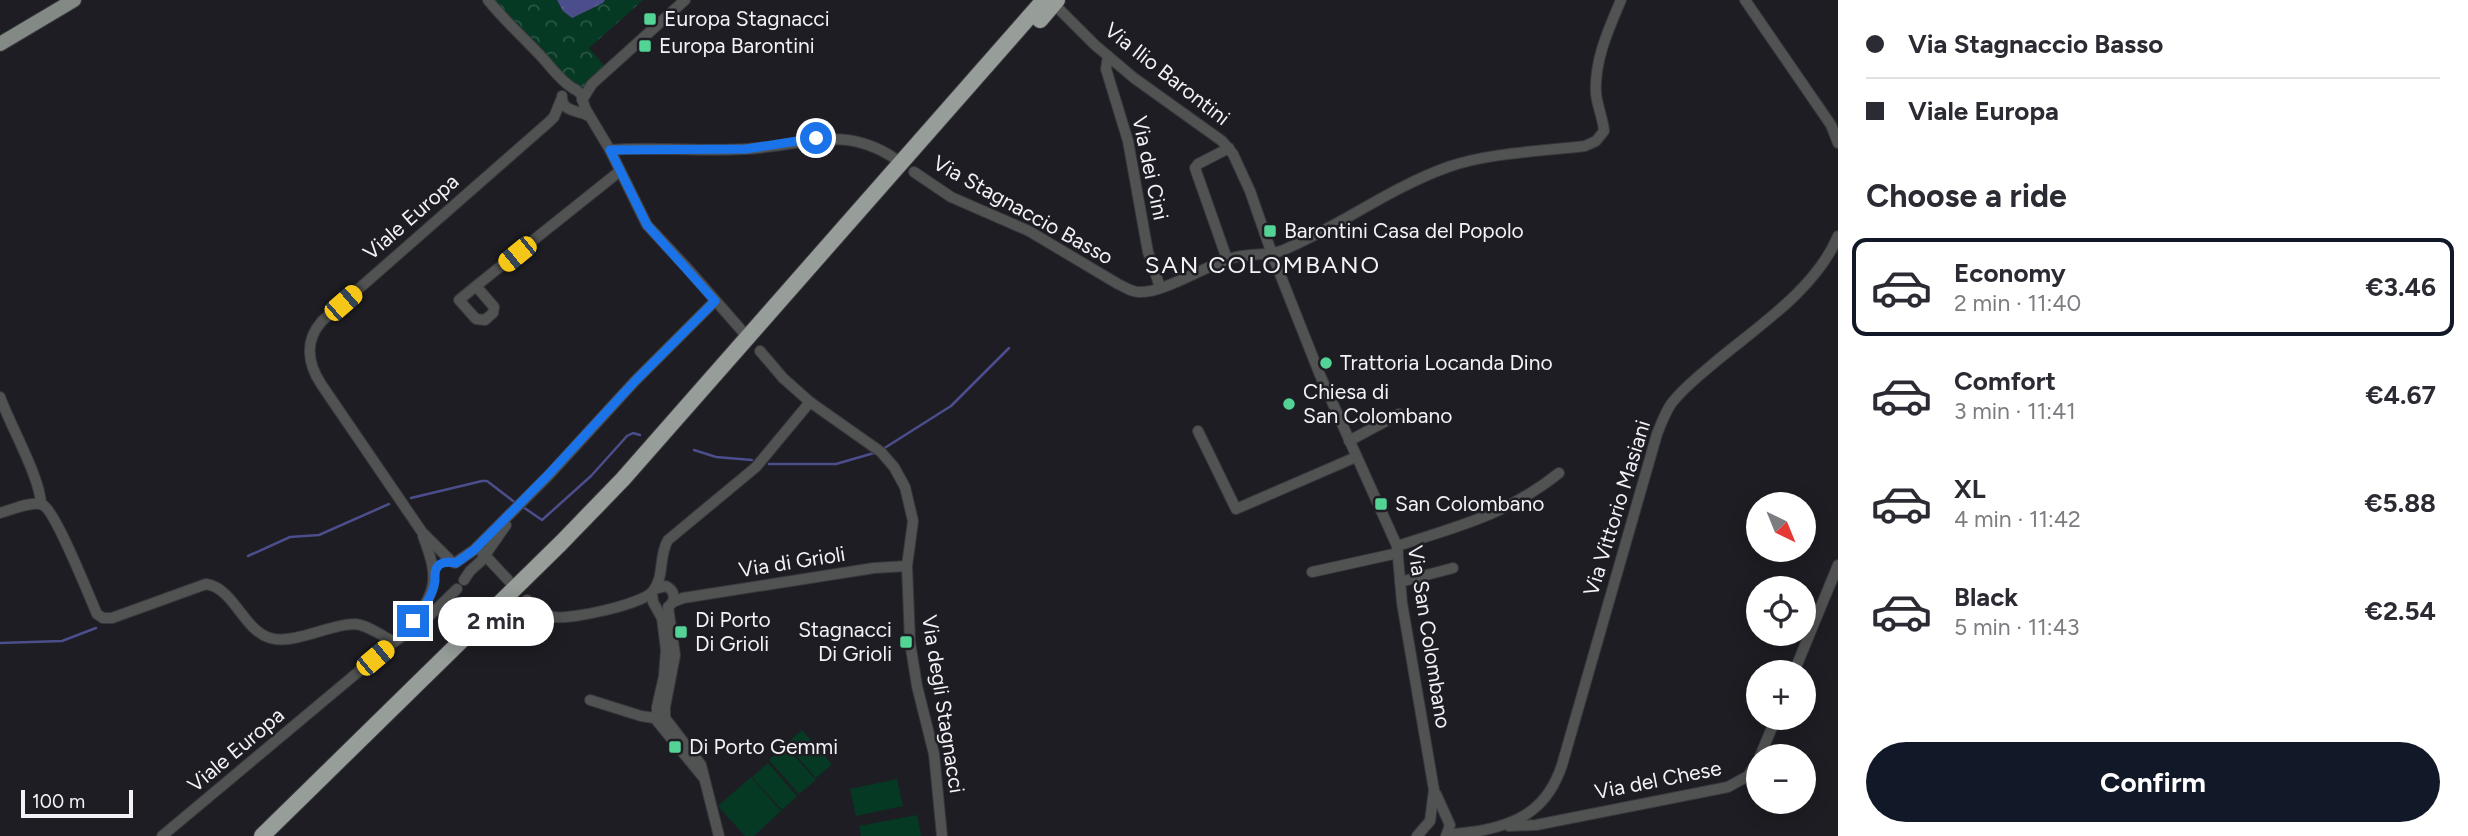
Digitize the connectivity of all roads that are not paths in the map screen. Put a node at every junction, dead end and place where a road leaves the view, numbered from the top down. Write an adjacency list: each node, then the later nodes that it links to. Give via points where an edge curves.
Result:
1 (74, 0): 8 (main road)
2 (488, 0): 10 (street)
3 (685, 0): 11 (street)
4 (1044, 0): 67 (highway, via 623,479)
5 (1621, 0): 26 (street, via 1598,72 1596,90 1604,131 1597,141 1445,167)
6 (1745, 0): 18 (street)
7 (1058, 5): 9 (street, Via Ilio Barontini); 68 (highway, via 596,521)
8 (0, 44)
9 (1108, 57): 20 (street, Via Ilio Barontini); 29 (street, Via dei Cini, via 1106,69 1128,141 1148,252)
10 (561, 80): 12 (street); 13 (street)
11 (592, 84): 12 (street); 14 (street)
12 (574, 89): 13 (street); 14 (street)
13 (562, 97): 15 (street, via 565,107); 17 (street, Viale Europa)
14 (582, 101): 15 (street); 16 (street)
15 (572, 110): 16 (street); 17 (street, Viale Europa)
16 (589, 116): 21 (street)
17 (554, 117): 42 (street, Viale Europa, via 322,321 312,336 309,356 314,374)
18 (1835, 129): 19 (street)
19 (1838, 143)
20 (1229, 148): 26 (street, Via Ilio Barontini); 27 (street, via 1195,168)
21 (610, 150): 22 (street, via 746,149 835,138 875,146); 23 (street)
22 (897, 160)
23 (620, 171): 28 (street); 30 (street, via 647,225)
24 (914, 172): 29 (street, Via Stagnaccio Basso, via 951,197 1028,231 1130,290)
25 (1838, 236): 62 (street, Via Vittorio Masiani, via 1811,281 1691,382 1663,418 1560,772)
26 (1272, 254): 27 (street, Via Stagnaccio Basso); 37 (street, Via San Colombano)
27 (1227, 259): 29 (street, Via Stagnaccio Basso)
28 (477, 286)
29 (1160, 287)
30 (715, 301): 31 (street); 44 (street, Viale Europa, via 524,500)
31 (743, 332)
32 (760, 351): 34 (street, Via degli Stagnacci)
33 (0, 397): 40 (street)
34 (810, 402): 47 (street, Via degli Stagnacci, via 873,444 900,478 913,518); 54 (street, via 756,467 668,540 661,557)
35 (1399, 414): 37 (street)
36 (1198, 431): 38 (street, via 1236,509)
37 (1349, 441): 38 (street, Via San Colombano)
38 (1356, 457): 43 (street, Via San Colombano)
39 (1559, 473): 43 (street, via 1498,513)
40 (41, 504): 41 (street); 56 (street, via 53,517 97,614 103,618 206,583 219,589 270,638 355,624)
41 (0, 513)
42 (422, 532): 45 (street, Viale Europa); 50 (street, Viale Europa)
43 (1397, 550): 49 (street); 52 (street, Via San Colombano)
44 (485, 551): 45 (street, via 474,550); 51 (street); 53 (street, Viale Europa)
45 (454, 563): 50 (street, via 440,565); 53 (street, via 463,572)
46 (1838, 565): 57 (street)
47 (907, 566): 54 (street, Via di Grioli); 70 (street, Via degli Stagnacci, via 914,669 934,754)
48 (1453, 568): 52 (street)
49 (1312, 572)
50 (435, 577): 53 (street, via 444,591); 56 (street, Viale Europa, via 420,612)
51 (510, 582)
52 (1400, 582): 61 (street, Via San Colombano)
53 (461, 585): 56 (street, Viale Europa)
54 (663, 598): 55 (street, Via di Grioli, via 563,618 544,614); 59 (street, via 666,650)
55 (527, 600)
56 (396, 640): 66 (street, Viale Europa)
57 (1799, 660)
58 (590, 700): 59 (street)
59 (661, 719): 69 (street, via 662,729 703,777)
60 (1746, 777): 62 (street, Via del Chese, via 1728,787 1553,820)
61 (1434, 790): 63 (street, Via San Colombano); 64 (street, Via San Colombano)
62 (1531, 816): 65 (street)
63 (1448, 820): 64 (street, via 1438,816); 65 (street); 73 (street)
64 (1429, 821): 71 (street); 72 (street, Via San Colombano)
65 (1460, 832): 73 (street)
66 (162, 836)
67 (262, 836)
68 (276, 836)
69 (719, 836)
70 (942, 836)
71 (1417, 836)
72 (1432, 836)
73 (1446, 836)

